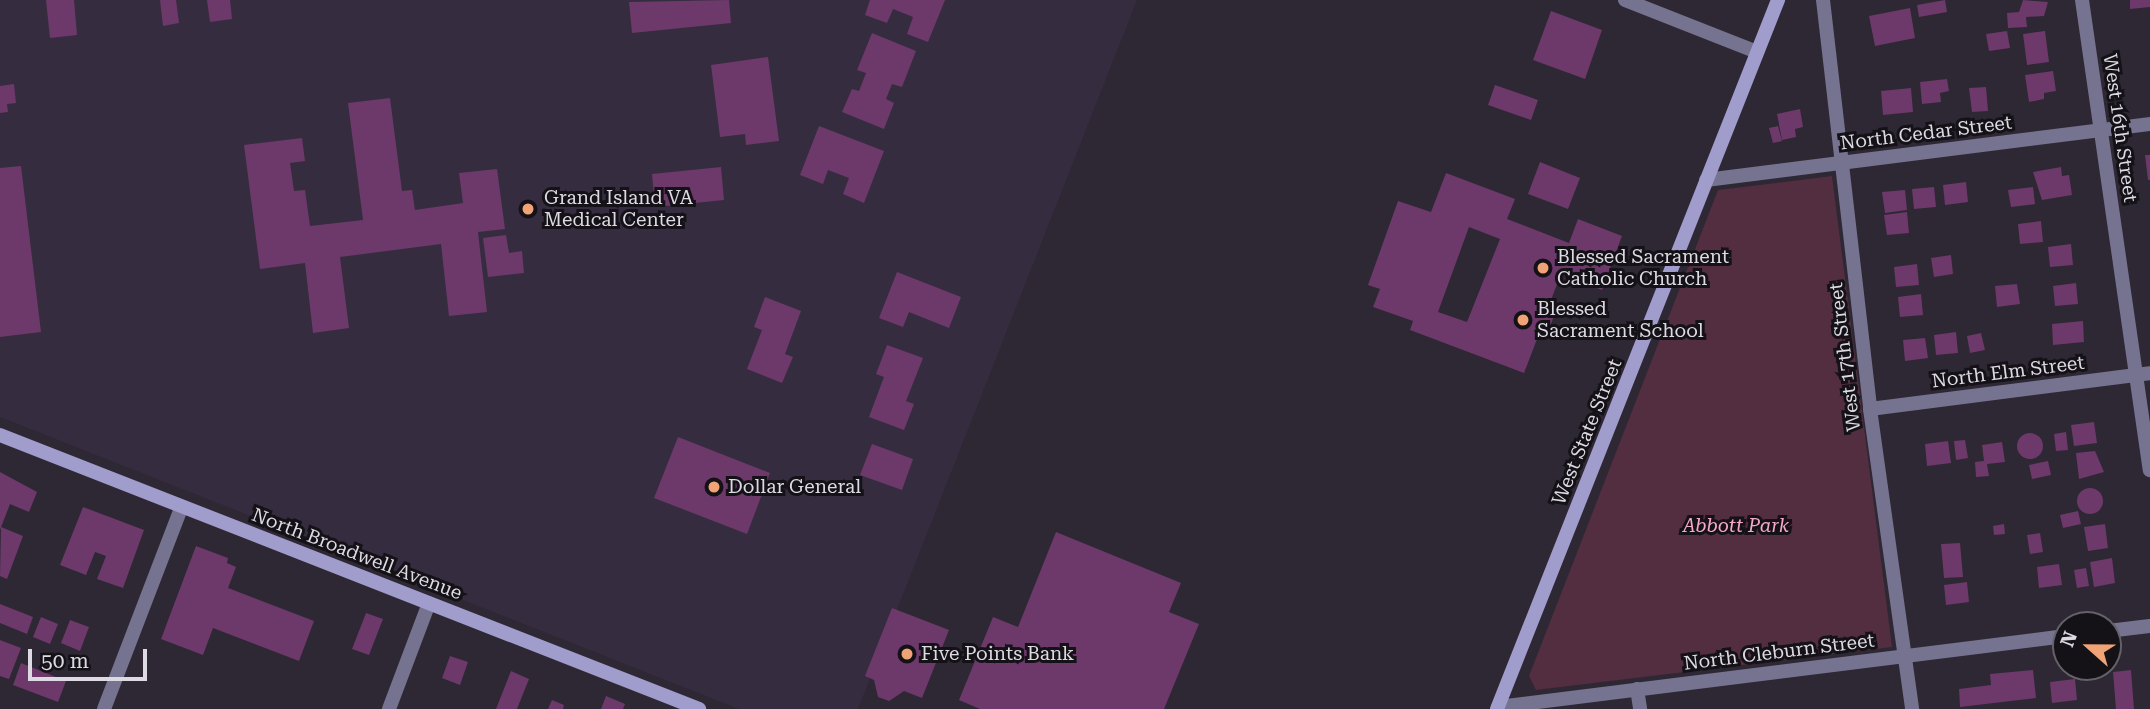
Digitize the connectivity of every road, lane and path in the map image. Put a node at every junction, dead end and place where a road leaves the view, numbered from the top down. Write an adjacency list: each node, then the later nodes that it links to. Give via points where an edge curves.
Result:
1 (1625, 0): 5 (street)
2 (1778, 0): 5 (street, West State Street)
3 (1823, 0): 8 (street, West 17th Street)
4 (2082, 0): 7 (street, West 16th Street)
5 (1757, 52): 9 (street, West State Street)
6 (2150, 124): 7 (street, North Cedar Street)
7 (2101, 130): 8 (street, North Cedar Street); 10 (street, West 16th Street)
8 (1842, 163): 9 (street, North Cedar Street); 11 (street, West 17th Street)
9 (1706, 180): 21 (street, West State Street)
10 (2143, 373): 11 (street, North Elm Street); 13 (street, West 16th Street)
11 (1870, 409): 19 (street, West 17th Street)
12 (0, 435): 14 (street, North Broadwell Avenue)
13 (2150, 470)
14 (182, 506): 15 (street, North Broadwell Avenue); 22 (street)
15 (429, 603): 23 (street); 24 (street, North Broadwell Avenue)
16 (2150, 625): 17 (street)
17 (2122, 629)
18 (2052, 638): 19 (street, North Cleburn Street)
19 (1905, 656): 20 (street, North Cleburn Street); 26 (street, West 17th Street)
20 (1637, 689): 21 (street, North Cleburn Street); 25 (street)
21 (1497, 708)
22 (104, 709)
23 (389, 709)
24 (699, 709)
25 (1640, 709)
26 (1912, 709)

